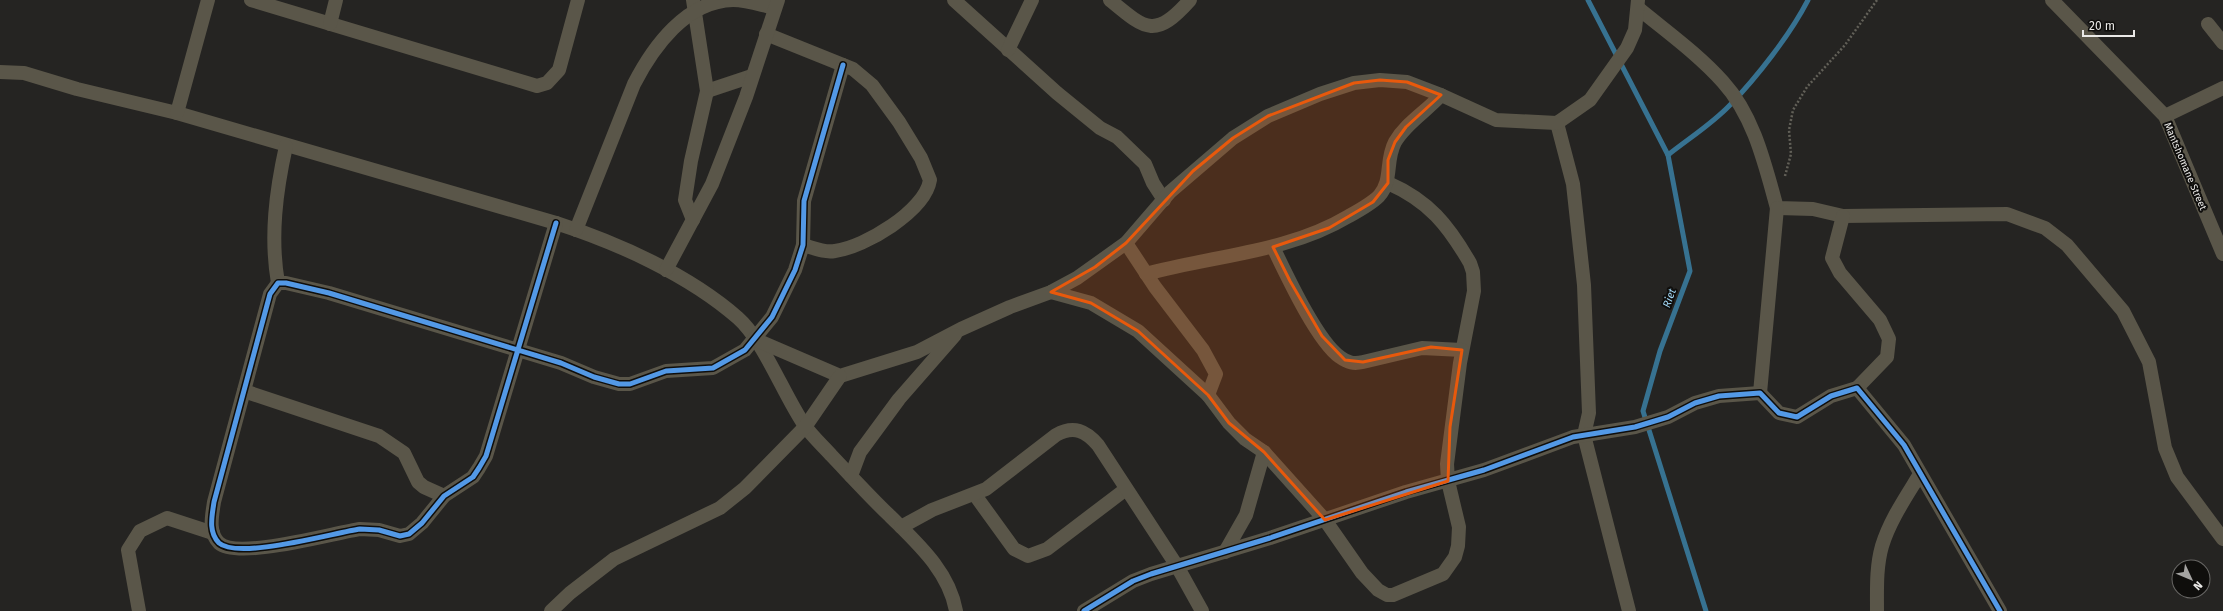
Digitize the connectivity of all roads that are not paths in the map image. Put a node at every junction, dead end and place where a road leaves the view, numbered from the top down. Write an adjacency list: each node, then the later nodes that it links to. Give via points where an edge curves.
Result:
1 (208, 0): 24 (street)
2 (251, 0): 13 (street)
3 (336, 0): 13 (street)
4 (578, 0): 13 (street, via 559,70 551,80 537,86)
5 (954, 0): 17 (street)
6 (1032, 0): 17 (street)
7 (1110, 0): 8 (street, via 1138,23 1155,27 1174,18)
8 (1190, 0)
9 (2052, 0): 25 (street, Mantshomane Street)
10 (776, 4): 12 (street, via 732,0); 15 (street)
11 (1638, 4): 26 (street, via 1635,30 1627,48 1590,100); 30 (street, via 1724,83 1746,118 1762,155)
12 (694, 6): 22 (street); 34 (street, via 644,65 594,181)
13 (330, 24)
14 (2208, 24): 16 (street)
15 (766, 34): 18 (street); 20 (street)
16 (2223, 43)
17 (1008, 50): 29 (street, via 1100,128 1116,137 1145,164)
18 (843, 65): 36 (street, via 804,201); 36 (street, via 853,69 872,85 899,122 928,172 929,186 917,204 877,235 837,251 821,251)
19 (0, 72): 24 (street, via 24,73)
20 (752, 76): 22 (street); 32 (street, via 724,156)
21 (2223, 88): 25 (street)
22 (707, 91): 32 (street, via 685,200)
23 (1442, 95): 26 (street, via 1496,120); 28 (street, via 1406,127 1395,142 1388,160); 29 (street, via 1407,82 1380,80 1354,83 1320,94 1252,125 1193,171)
24 (177, 114): 27 (street)
25 (2166, 116): 38 (street, Mantshomane Street)
26 (1557, 123): 53 (street, via 1574,184 1584,285 1589,413)
27 (286, 146): 33 (street); 41 (street, via 275,205 275,260)
28 (1388, 183): 37 (street, via 1373,202 1329,228 1306,238); 46 (street, via 1428,206 1470,264 1474,291)
29 (1164, 200): 35 (street)
30 (1777, 208): 31 (street, via 1813,209); 50 (street)
31 (1843, 216): 48 (street, via 1832,258 1840,274 1880,320 1889,339 1886,357); 64 (street, via 2006,214 2045,228 2067,245 2123,311 2149,362 2165,448 2177,477)
32 (693, 220): 39 (street)
33 (556, 223): 34 (street); 45 (street)
34 (576, 230): 39 (street)
35 (1126, 243): 40 (street); 42 (street, via 1095,267)
36 (802, 245): 44 (street, via 795,270 781,302)
37 (1273, 247): 40 (street, via 1180,264); 46 (street, via 1322,336 1334,352 1345,360 1359,363 1431,348)
38 (2223, 254)
39 (666, 270): 44 (street, via 739,319)
40 (1146, 274): 51 (street, via 1199,345 1216,374)
41 (278, 283): 45 (street, via 329,293); 49 (street, via 270,294)
42 (1051, 292): 43 (street); 51 (street, via 1091,302 1138,332)
43 (960, 329): 47 (street, via 917,352); 56 (street, via 899,399 860,452)
44 (754, 339): 45 (street, via 737,356 713,368 666,370 630,384 606,381 566,364); 47 (street); 52 (street)
45 (517, 350): 60 (street, via 486,456 473,478)
46 (1462, 350): 57 (street, via 1449,439)
47 (840, 376): 52 (street)
48 (1857, 388): 50 (street, via 1831,396 1797,417 1779,413); 55 (street, via 1904,445)
49 (244, 392): 60 (street, via 379,436 404,452 418,482); 63 (street, via 214,502 211,525)
50 (1760, 393): 53 (street, via 1719,396 1695,403 1668,417 1635,427)
51 (1208, 395): 54 (street, via 1229,423 1245,439)
52 (805, 427): 56 (street); 68 (street, via 745,488 720,508 614,559)
53 (1584, 435): 57 (street); 72 (street)
54 (1264, 452): 61 (street); 65 (street, via 1246,515)
55 (1920, 474): 73 (street, via 1890,526 1882,546); 74 (street)
56 (851, 476): 62 (street)
57 (1448, 481): 61 (street, via 1406,492); 61 (street, via 1459,526 1455,557 1443,574 1406,591 1387,595 1378,590 1362,573)
58 (1126, 489): 59 (street, via 1090,436 1079,430 1069,430 1056,435 998,481); 59 (street, via 1047,549 1028,556 1014,549); 66 (street)
59 (975, 495): 62 (street, via 932,510)
60 (444, 496): 63 (street, via 418,527 406,536 360,529 282,544 237,549 224,546)
61 (1325, 520): 65 (street)
62 (901, 527): 69 (street, via 928,554 952,592)
63 (213, 533): 67 (street, via 167,518 140,531 128,550)
64 (2223, 539)
65 (1225, 552): 66 (street)
66 (1177, 566): 70 (street, via 1133,581); 71 (street)
67 (139, 611)
68 (551, 611)
69 (956, 611)
70 (1084, 611)
71 (1202, 611)
72 (1629, 611)
73 (1877, 611)
74 (2000, 611)

